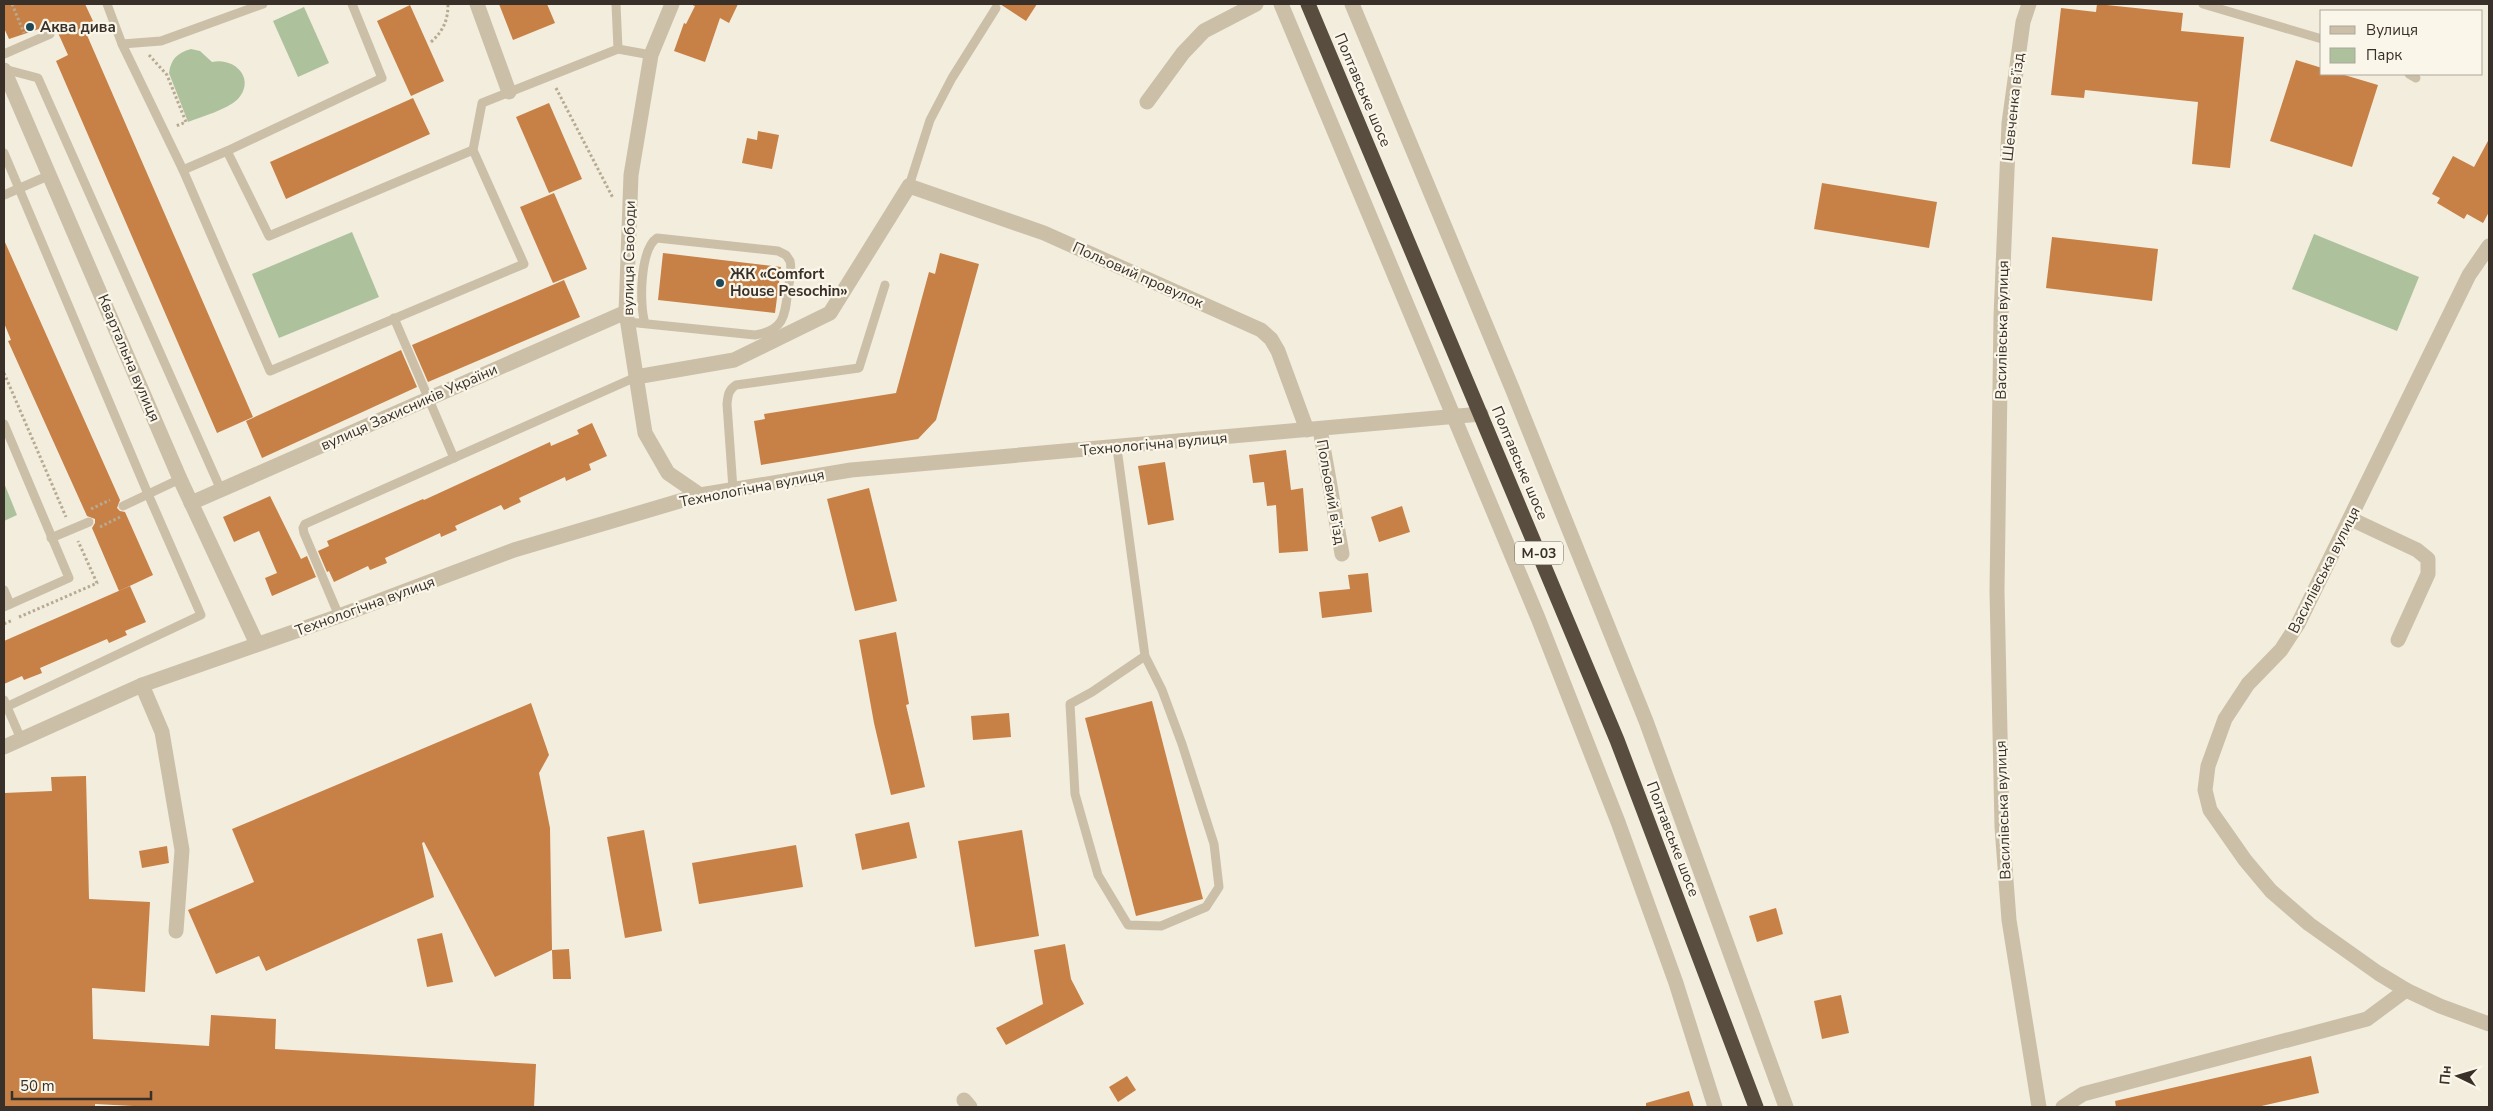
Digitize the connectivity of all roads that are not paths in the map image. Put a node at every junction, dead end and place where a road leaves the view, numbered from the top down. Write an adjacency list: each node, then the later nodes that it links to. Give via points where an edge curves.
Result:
1 (107, 4): 16 (lane)
2 (263, 4): 16 (lane, via 160,41)
3 (352, 4): 24 (lane, via 382,78)
4 (477, 4): 21 (street)
5 (616, 4): 17 (lane)
6 (672, 4): 19 (street, вулиця Свободи)
7 (1256, 4): 22 (street, via 1204,31 1183,53)
8 (1281, 4): 40 (street)
9 (1308, 4): 39 (highway, Полтавське шосе / М-03)
10 (1352, 4): 71 (street, via 1512,388 1642,712)
11 (2028, 4): 31 (street, Шевченка в’їзд, via 2009,123)
12 (2203, 4): 15 (lane)
13 (996, 8): 28 (lane, via 930,120)
14 (50, 34): 18 (lane)
15 (2320, 38)
16 (122, 44): 26 (lane)
17 (618, 49): 19 (lane); 21 (lane)
18 (4, 54)
19 (651, 55): 34 (street, вулиця Свободи, via 630,174)
20 (4, 69): 27 (street, Квартальна вулиця); 47 (lane, via 38,78)
21 (509, 92): 23 (lane, via 482,103)
22 (1147, 102)
23 (474, 150): 24 (lane, via 269,236); 35 (lane, via 524,264)
24 (227, 151): 26 (lane)
25 (4, 153): 29 (lane)
26 (182, 170): 35 (lane, via 270,371)
27 (50, 175): 29 (lane); 45 (street, Квартальна вулиця)
28 (909, 186): 37 (street, via 830,313 734,360); 42 (street, Польовий провулок, via 1044,233 1261,330 1278,351)
29 (19, 188): 30 (lane); 48 (lane)
30 (4, 195)
31 (2005, 210): 72 (street, Василівська вулиця, via 1997,591 2002,827 2008,920)
32 (2489, 246): 52 (street, Василівська вулиця, via 2469,275)
33 (885, 286): 46 (lane, via 859,368 736,385 728,393)
34 (627, 317): 36 (lane); 37 (street, вулиця Свободи); 38 (street, вулиця Захисників України)
35 (394, 318): 38 (lane)
36 (645, 323): 36 (lane, via 641,305 647,251 657,238 778,251 790,260 784,317 769,332 755,336)
37 (636, 377): 44 (lane); 49 (street, вулиця Свободи, via 645,433 668,473)
38 (428, 398): 44 (lane); 47 (street, вулиця Захисників України)
39 (1481, 414): 40 (street, Технологічна вулиця); 70 (highway, Полтавське шосе / М-03, via 1617,740)
40 (1453, 417): 42 (street, Технологічна вулиця); 69 (street, via 1538,618 1618,822 1676,983)
41 (4, 424): 54 (lane)
42 (1314, 430): 43 (street, Технологічна вулиця); 55 (street, Польовий в’їзд)
43 (1117, 448): 46 (street, Технологічна вулиця, via 851,470); 61 (lane)
44 (454, 458): 58 (lane, via 305,524 304,533)
45 (180, 479): 48 (lane); 50 (street, Квартальна вулиця)
46 (733, 489): 49 (street, Технологічна вулиця)
47 (221, 490): 50 (street, вулиця Захисників України)
48 (148, 494): 51 (lane); 63 (lane, via 201,615)
49 (700, 495): 58 (street, Технологічна вулиця, via 514,550)
50 (191, 503): 60 (street, Квартальна вулиця)
51 (123, 506)
52 (2351, 519): 59 (street, via 2417,550 2428,559 2428,574); 67 (street, Василівська вулиця, via 2298,624 2281,650 2248,684 2225,720 2208,766 2205,790 2210,810 2271,891 2309,924)
53 (92, 526): 54 (lane)
54 (52, 538): 57 (lane, via 69,578)
55 (1342, 554)
56 (4, 590): 57 (lane)
57 (7, 606)
58 (339, 616): 60 (street, Технологічна вулиця)
59 (2398, 640)
60 (257, 644): 62 (street, Технологічна вулиця)
61 (1145, 656): 61 (lane, via 1070,704 1074,785 1098,875 1128,925 1161,926 1206,907 1219,887 1214,844 1188,762 1162,690)
62 (142, 685): 64 (street, Технологічна вулиця); 66 (street, via 162,732 182,850)
63 (5, 705): 64 (lane)
64 (21, 739): 65 (street, Технологічна вулиця)
65 (4, 747)
66 (176, 930)
67 (2406, 990): 68 (street, Василівська вулиця); 73 (street, via 2367,1019 2082,1094)
68 (2489, 1024)
69 (1715, 1107)
70 (1756, 1107)
71 (1786, 1107)
72 (2039, 1107)
73 (2063, 1107)

